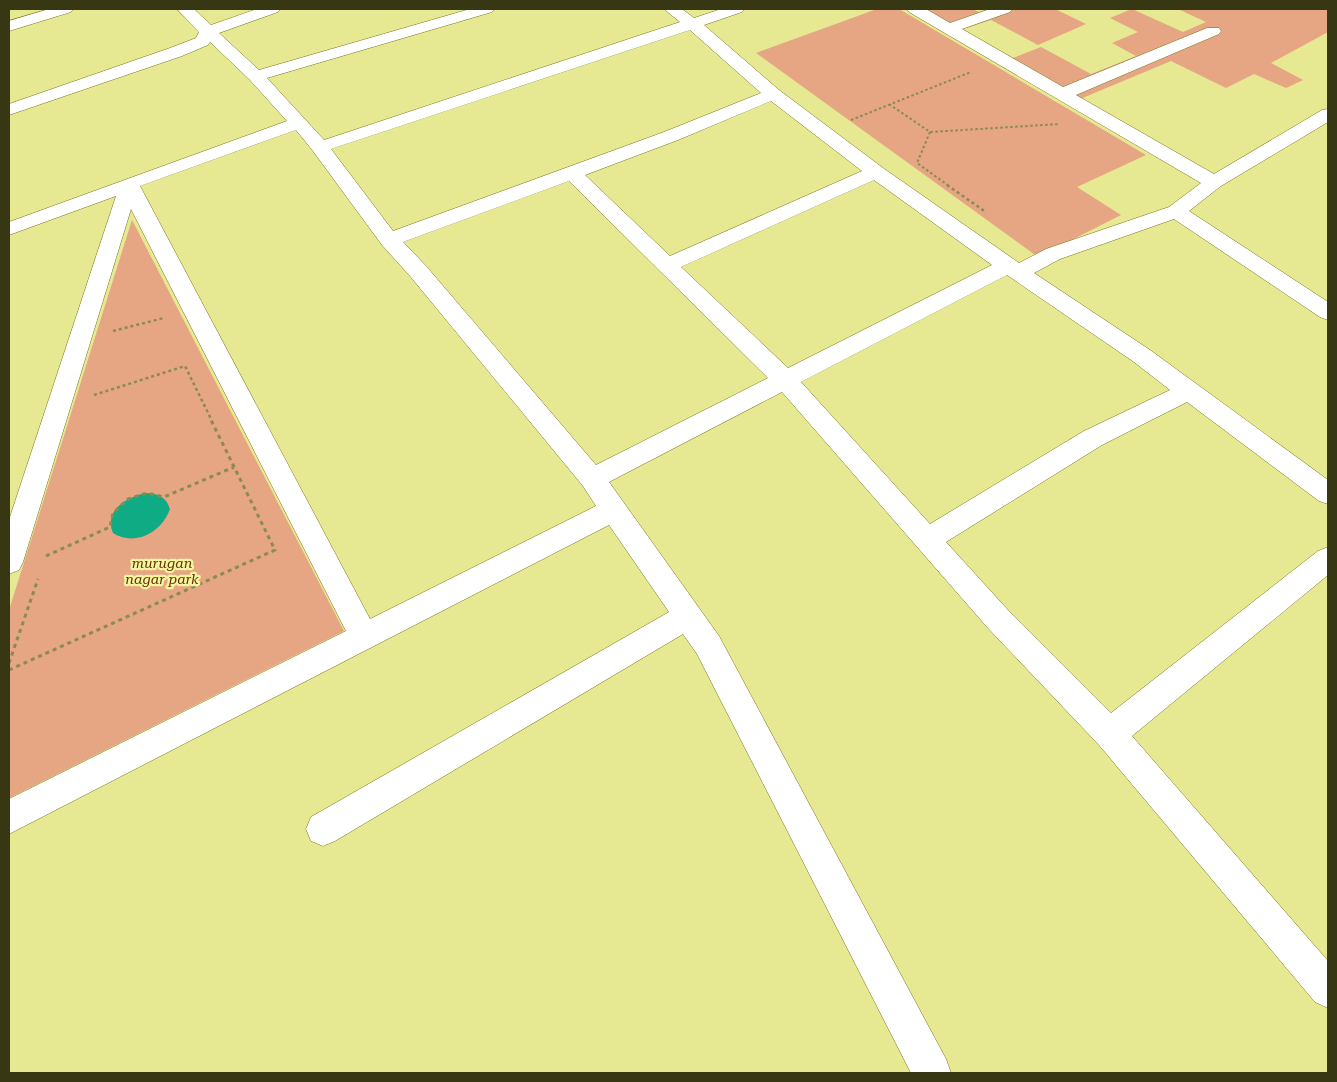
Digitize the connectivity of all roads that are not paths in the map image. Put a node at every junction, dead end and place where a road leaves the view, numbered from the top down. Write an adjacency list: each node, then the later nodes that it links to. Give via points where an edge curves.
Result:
1 (65, 9): 10 (street)
2 (185, 9): 13 (street)
3 (272, 9): 13 (street)
4 (486, 9): 14 (street)
5 (672, 9): 9 (street)
6 (736, 9): 9 (street)
7 (915, 9): 11 (street)
8 (1004, 9): 11 (street)
9 (693, 24): 15 (street); 20 (street)
10 (9, 26)
11 (951, 28): 16 (street)
12 (1213, 30): 16 (street)
13 (208, 31): 14 (street); 17 (street, via 202,41 176,52)
14 (256, 76): 19 (street)
15 (773, 94): 21 (street); 22 (street)
16 (1063, 94): 23 (street)
17 (9, 110)
18 (1328, 114): 23 (street)
19 (299, 123): 20 (street); 24 (street)
20 (320, 147): 27 (street)
21 (571, 172): 27 (street); 28 (street)
22 (876, 172): 28 (street); 29 (street)
23 (1214, 182): 25 (street)
24 (129, 185): 26 (street); 38 (street); 40 (street)
25 (1176, 211): 29 (street); 30 (street)
26 (9, 229)
27 (389, 240): 33 (street, via 425,278)
28 (667, 265): 31 (street)
29 (1013, 269): 31 (street); 32 (street)
30 (1328, 312)
31 (785, 380): 33 (street); 36 (street)
32 (1190, 392): 34 (street); 36 (street, via 1093,438)
33 (592, 479): 35 (street)
34 (1328, 494)
35 (613, 510): 39 (street); 40 (street)
36 (927, 540): 41 (street, via 997,618)
37 (1328, 559): 41 (street)
38 (9, 562)
39 (688, 616): 43 (street); 45 (street, via 713,654)
40 (364, 636): 42 (street)
41 (1110, 734): 44 (street)
42 (9, 816)
43 (323, 829)
44 (1328, 989)
45 (932, 1073)

